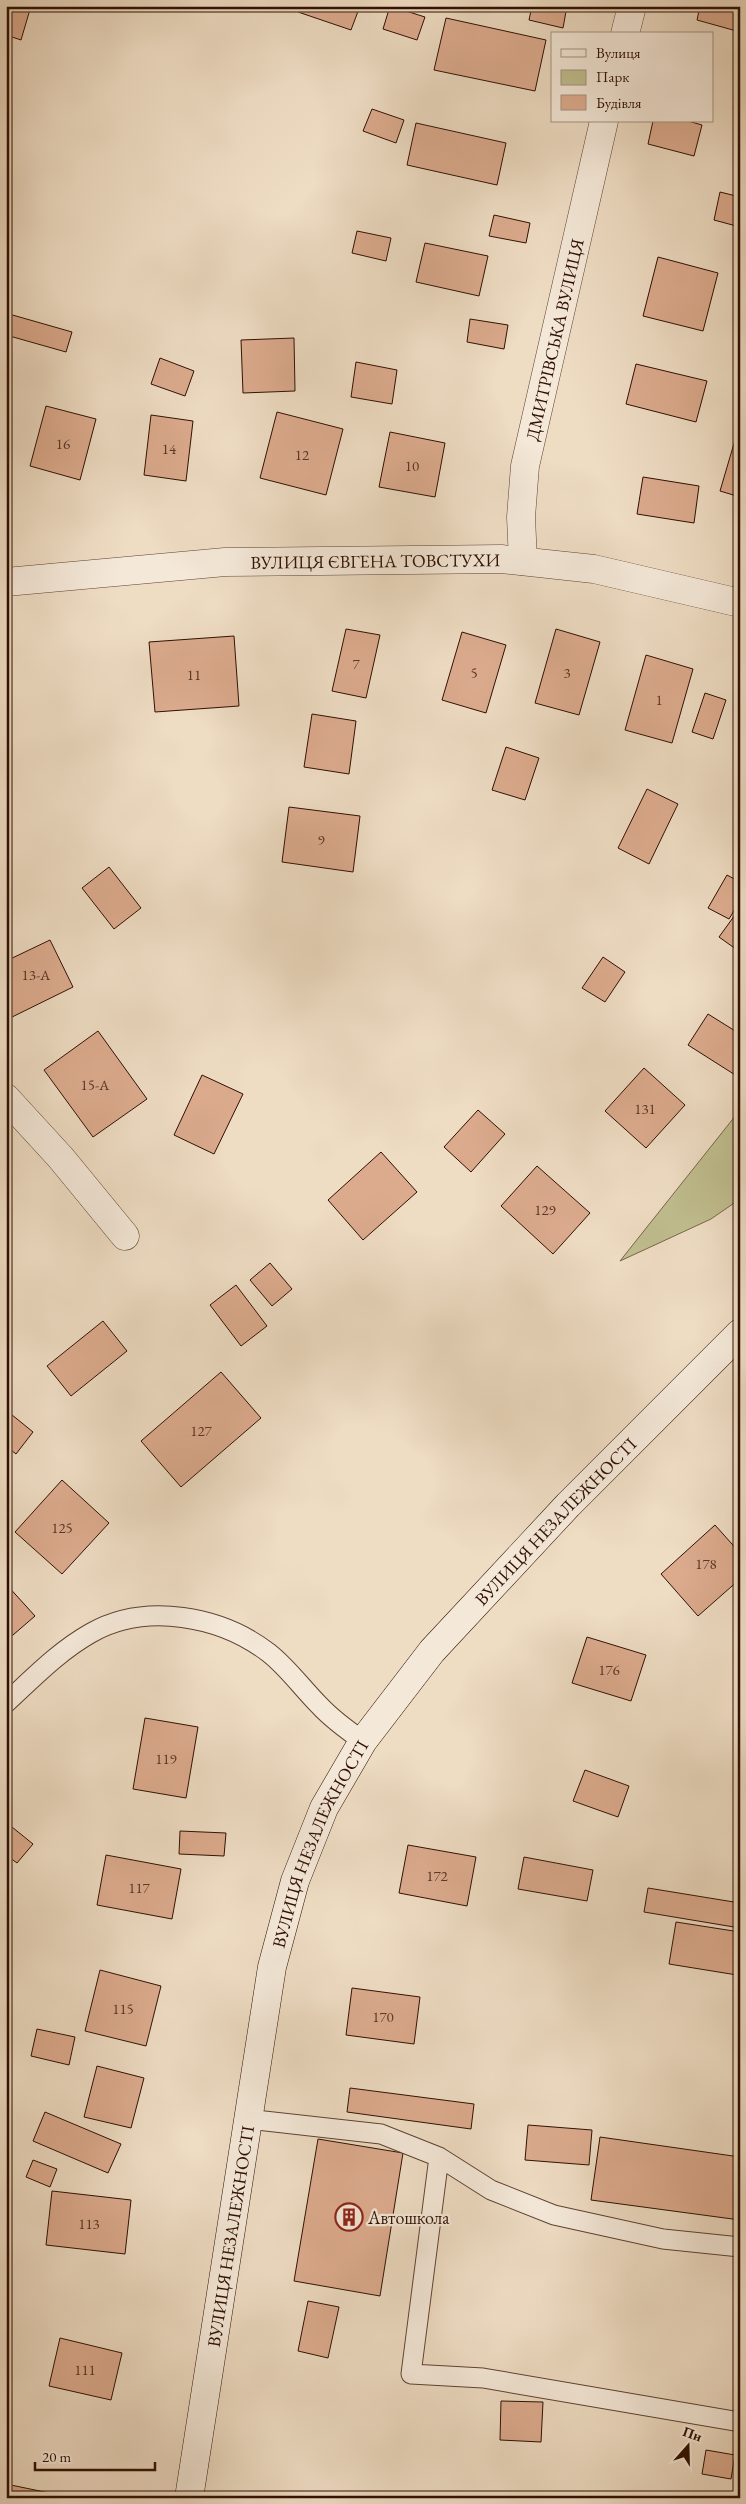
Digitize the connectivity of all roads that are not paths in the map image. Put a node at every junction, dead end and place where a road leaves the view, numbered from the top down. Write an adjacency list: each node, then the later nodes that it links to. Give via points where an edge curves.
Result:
1 (632, 6): 2 (street)
2 (626, 32)
3 (604, 122): 4 (street, ДМИТРІВСЬКА ВУЛИЦЯ, via 526,466 521,518)
4 (523, 561): 5 (street, ВУЛИЦЯ ЄВГЕНА ТОВСТУХИ, via 225,562); 6 (street, ВУЛИЦЯ ЄВГЕНА ТОВСТУХИ, via 594,569)
5 (6, 582)
6 (740, 603)
7 (6, 1098): 8 (street)
8 (125, 1236)
9 (740, 1332): 11 (street, ВУЛИЦЯ НЕЗАЛЕЖНОСТІ, via 568,1505 453,1627)
10 (6, 1703): 11 (lane, via 55,1658 91,1632 114,1622 138,1617 179,1617 219,1626 257,1644 280,1662 335,1720)
11 (362, 1741): 12 (street, ВУЛИЦЯ НЕЗАЛЕЖНОСТІ, via 314,1829 286,1908 272,1968)
12 (247, 2119): 13 (lane, via 381,2134); 16 (street, ВУЛИЦЯ НЕЗАЛЕЖНОСТІ)
13 (439, 2157): 14 (lane, via 491,2190 554,2215 663,2239); 15 (lane, via 412,2374 483,2378)
14 (740, 2247)
15 (740, 2422)
16 (189, 2498)

